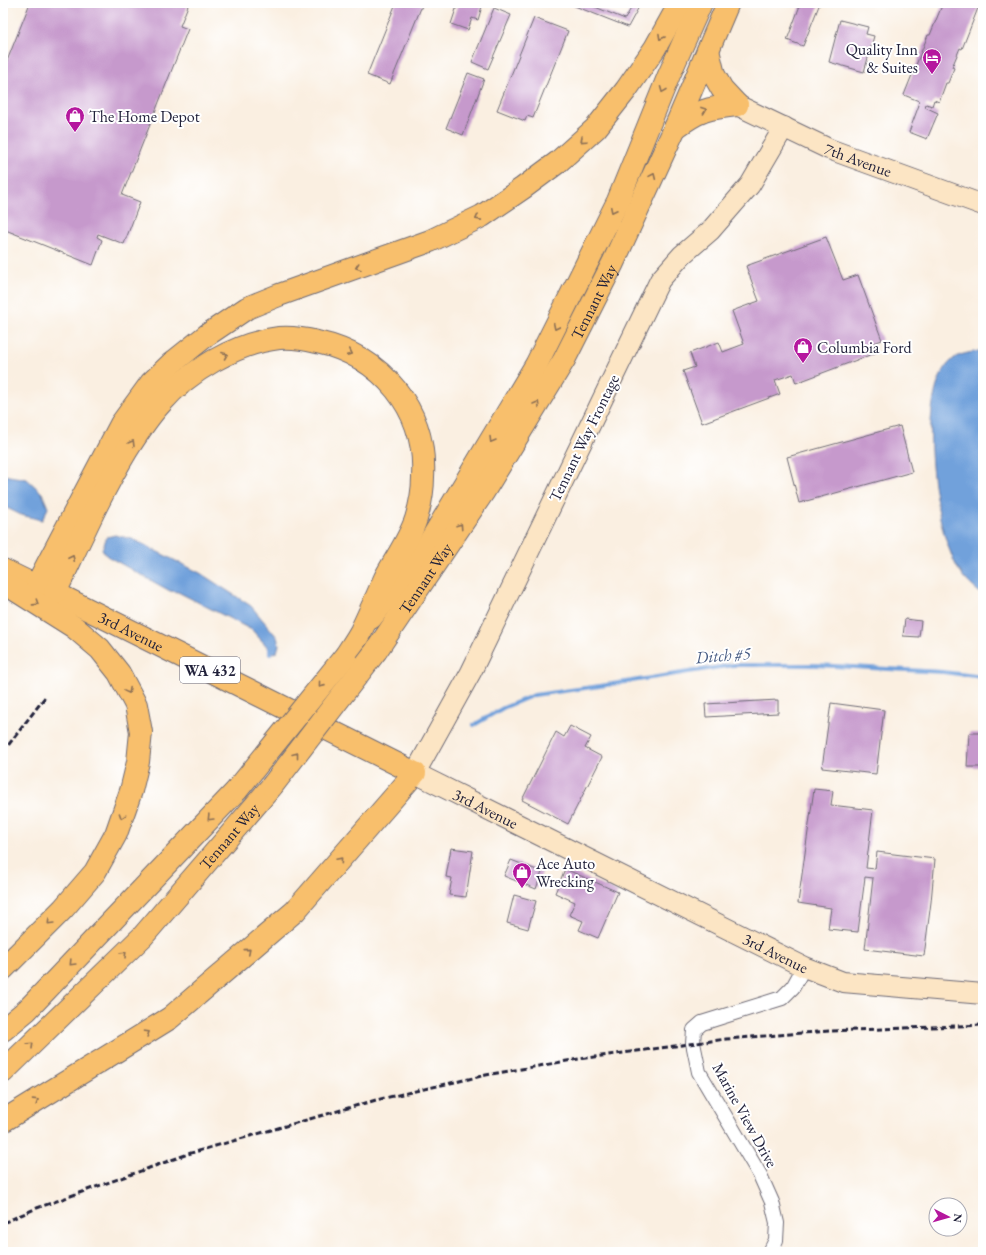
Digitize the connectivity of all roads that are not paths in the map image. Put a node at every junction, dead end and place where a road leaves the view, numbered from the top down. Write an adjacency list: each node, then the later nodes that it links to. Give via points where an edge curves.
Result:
1 (680, 3): 11 (main road, one-way to 11, via 655,48 596,128 558,162 523,188 482,216 430,241 248,308 207,335 172,363 151,383 121,424)
2 (701, 3): 12 (main road, Tennant Way, one-way to 12, via 618,201 536,366 426,548)
3 (728, 3): 4 (main road, Tennant Way)
4 (708, 50): 5 (main road, via 714,75 722,89); 7 (main road, Tennant Way)
5 (737, 105): 6 (main road, 7th Avenue); 7 (main road, one-way to 5, via 692,115 713,107)
6 (784, 126): 8 (main road, 7th Avenue, via 847,157); 13 (main road, Tennant Way Frontage, via 750,185 710,231 682,255 660,280 471,672)
7 (675, 128): 18 (main road, Tennant Way, one-way to 7, bridge, via 143,936 272,786 376,651 484,491 564,360 613,263)
8 (983, 205)
9 (3, 570): 11 (main road, 3rd Avenue / WA 432)
10 (3, 582): 15 (main road, one-way to 15, via 74,627 100,649 119,674 136,705 141,732 138,762 131,791 116,834 94,872 63,909)
11 (45, 590): 12 (main road, one-way to 12, via 97,505 116,468 161,402 185,380 216,358 253,344 279,338 303,339 346,351 380,372 404,401 420,439 423,476 416,520); 13 (main road, 3rd Avenue / WA 432)
12 (360, 633): 17 (main road, Tennant Way, one-way to 17, bridge, via 237,790 27,1010)
13 (415, 773): 14 (main road, 3rd Avenue); 19 (main road, one-way to 13, via 170,1018 295,911)
14 (804, 967): 16 (main road, 3rd Avenue, via 844,982); 20 (street, Marine View Drive, via 793,987 782,998 702,1023 694,1030 692,1043 699,1072 760,1175 772,1202 777,1223 776,1240)
15 (3, 969)
16 (983, 994)
17 (3, 1030)
18 (3, 1072)
19 (3, 1121)
20 (770, 1252)

